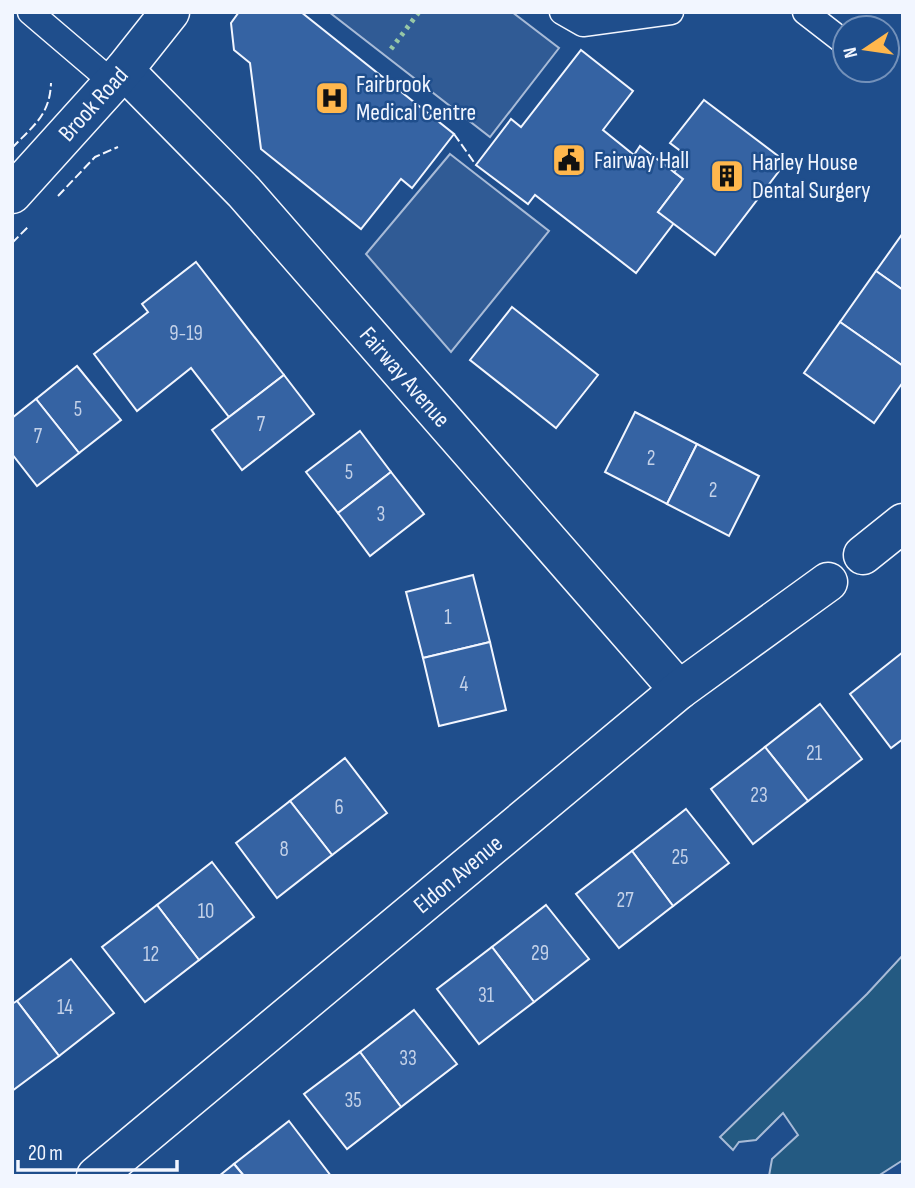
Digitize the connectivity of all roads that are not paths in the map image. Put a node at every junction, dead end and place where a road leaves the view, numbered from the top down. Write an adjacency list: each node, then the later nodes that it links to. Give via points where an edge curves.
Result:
1 (30, 12): 7 (lane)
2 (170, 12): 7 (street, Brook Road)
3 (562, 12): 4 (lane, via 583,23)
4 (671, 12)
5 (805, 12): 6 (lane)
6 (831, 32)
7 (118, 76): 8 (street, Brook Road); 12 (street, Fairway Avenue, via 244,192)
8 (12, 194)
9 (903, 523): 10 (street)
10 (863, 555)
11 (828, 582): 12 (street, Eldon Avenue)
12 (679, 690): 13 (street, Eldon Avenue)
13 (96, 1176)

